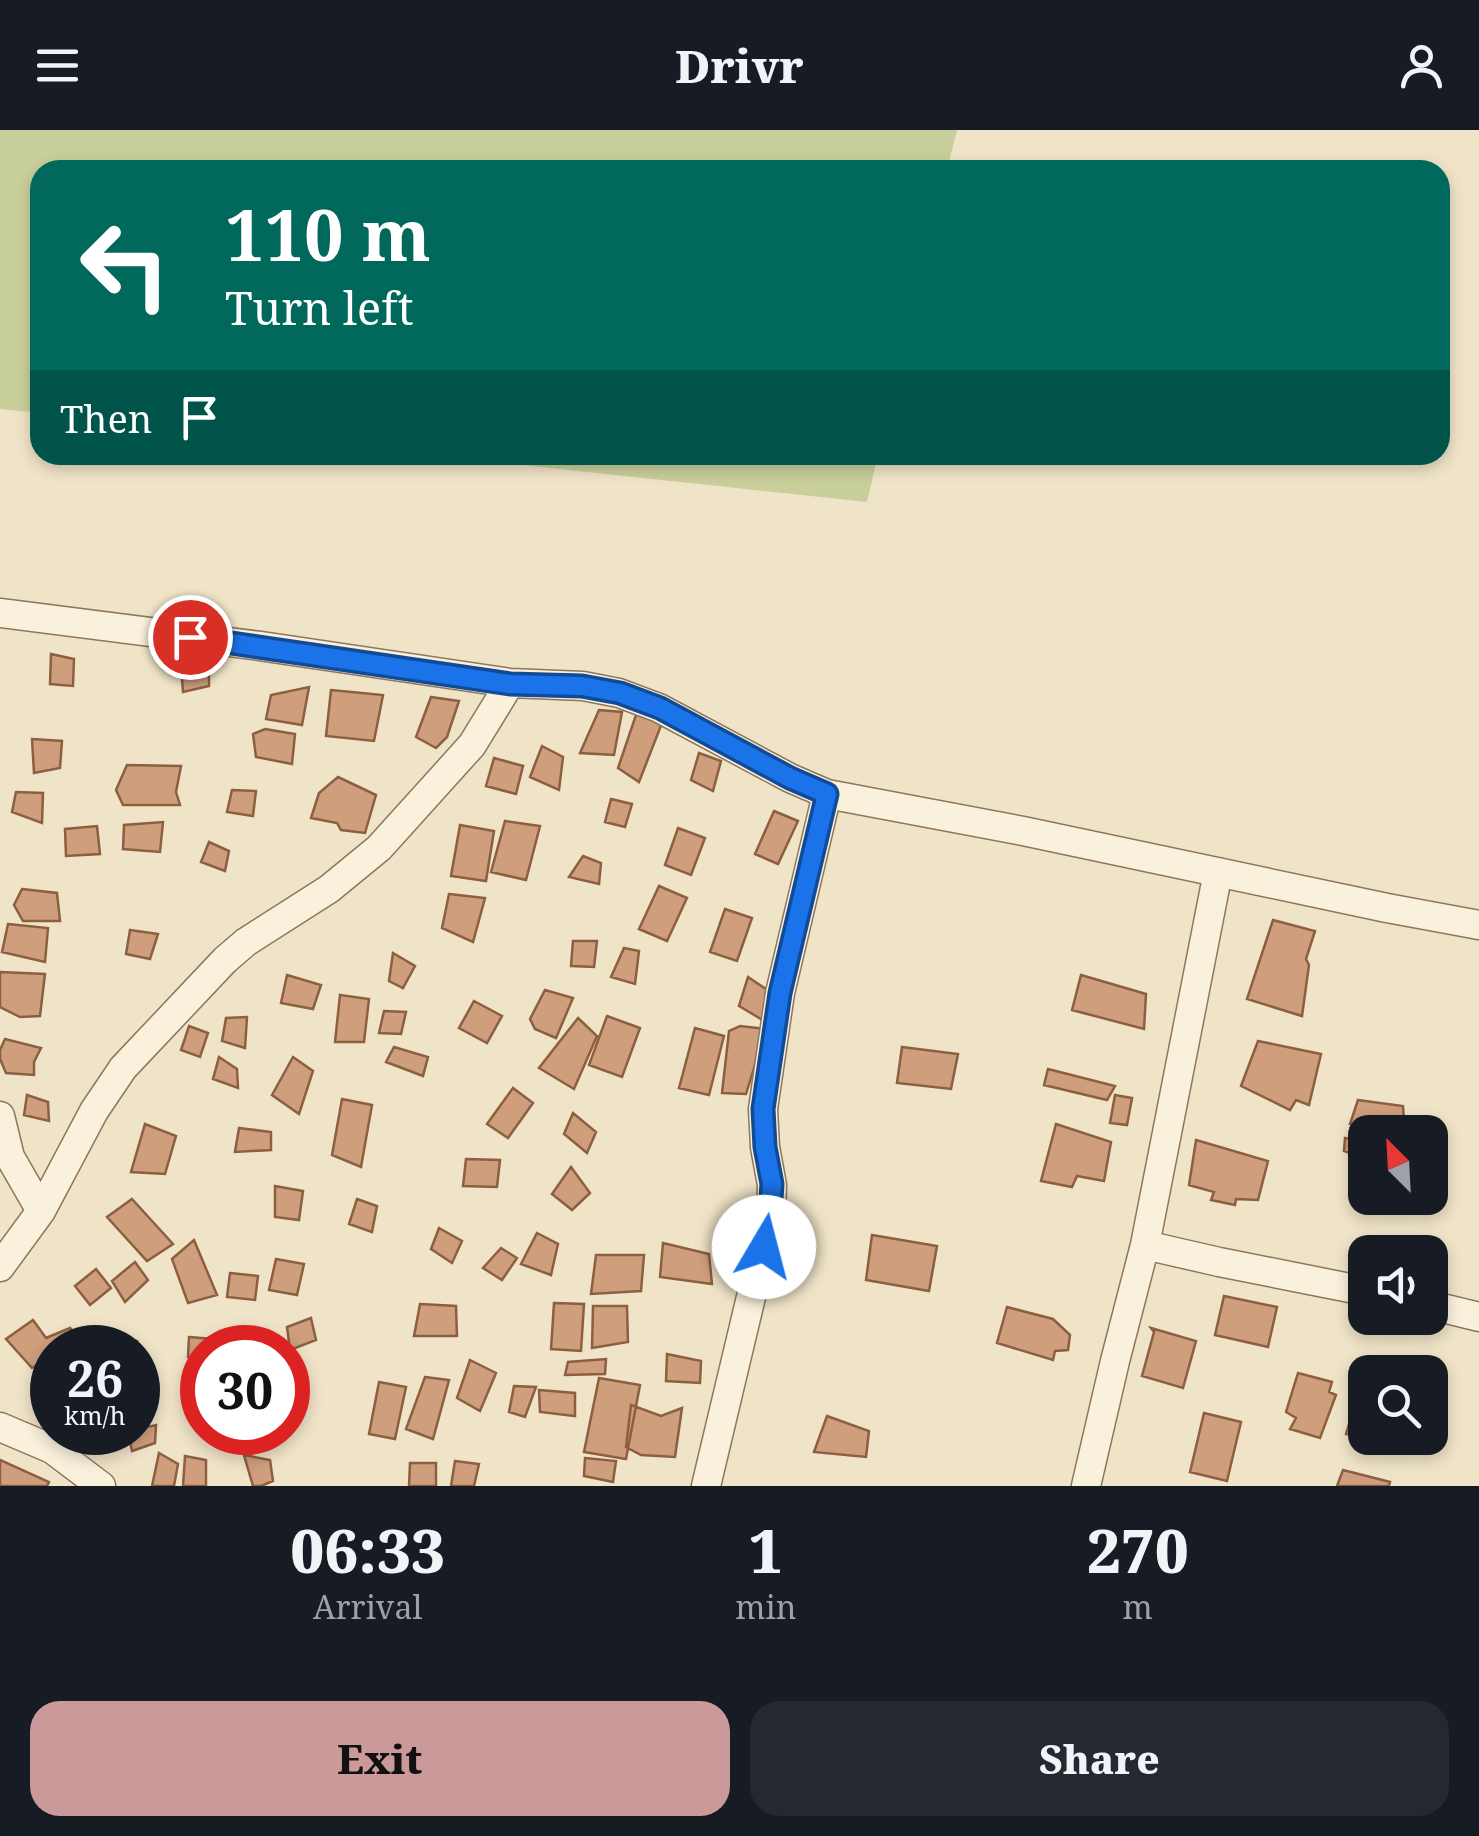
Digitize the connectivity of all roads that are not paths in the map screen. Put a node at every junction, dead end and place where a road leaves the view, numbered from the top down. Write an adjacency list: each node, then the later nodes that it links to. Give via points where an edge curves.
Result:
1 (2, 621): 2 (street, via 260,646)
2 (510, 684): 3 (street, via 620,693); 7 (street, via 472,745 380,848 246,942 122,1068)
3 (827, 794): 4 (street); 15 (street, via 780,993 763,1109 772,1184 764,1247)
4 (1218, 872): 5 (street); 8 (street)
5 (1479, 925)
6 (0, 1116): 7 (street, via 10,1157)
7 (41, 1211): 9 (street)
8 (1145, 1245): 10 (street); 16 (street)
9 (0, 1267)
10 (1348, 1287)
11 (1448, 1309): 12 (street)
12 (1479, 1317)
13 (0, 1427): 14 (street, via 52,1449)
14 (101, 1486)
15 (706, 1486)
16 (1086, 1486)

